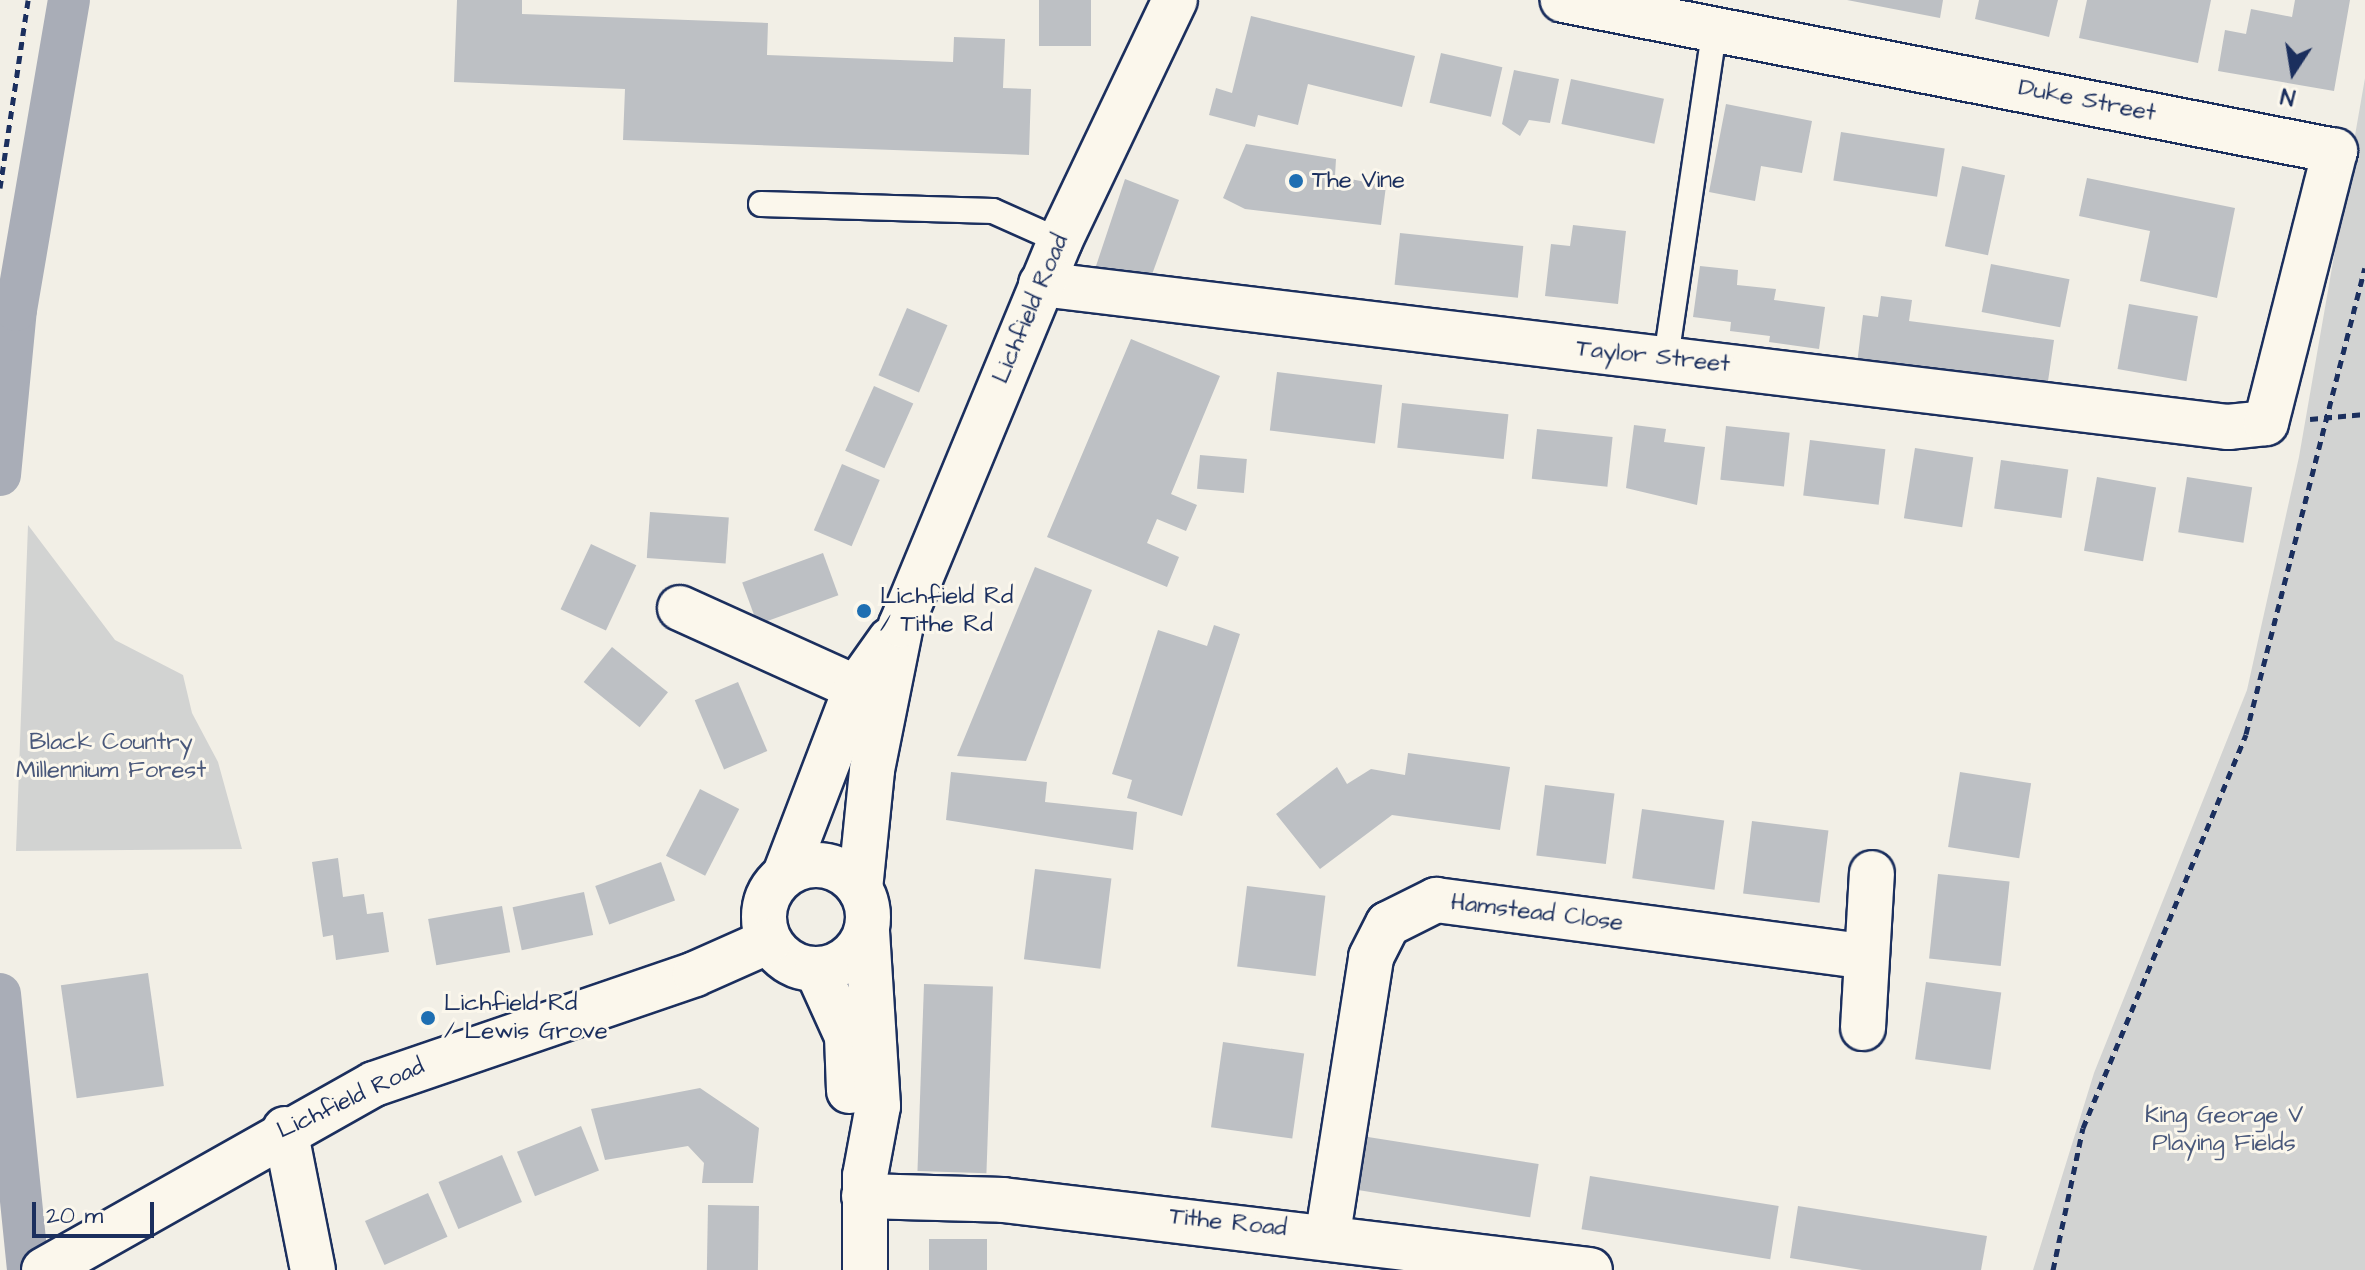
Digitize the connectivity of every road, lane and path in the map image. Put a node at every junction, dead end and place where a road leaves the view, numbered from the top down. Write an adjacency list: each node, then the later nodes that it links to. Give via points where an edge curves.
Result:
1 (28, 0): 5 (path)
2 (1175, 0): 7 (street, Lichfield Road)
3 (1563, 0): 4 (street, Duke Street)
4 (1730, 19): 10 (lane); 13 (street, Duke Street, via 2335,151)
5 (0, 188)
6 (761, 204): 7 (lane, via 993,211)
7 (1060, 241): 9 (street, Lichfield Road)
8 (2365, 268): 12 (path)
9 (1041, 284): 10 (street, Taylor Street, via 1272,316); 15 (street, Lichfield Road)
10 (1666, 358): 13 (street, Taylor Street, via 2228,427)
11 (2365, 414): 12 (path)
12 (2323, 418): 13 (path); 31 (path, via 2246,734 2083,1128)
13 (2266, 423)
14 (680, 608): 16 (street)
15 (901, 625): 16 (street, Lichfield Road); 19 (street, Lichfield Road, via 872,770)
16 (856, 688): 18 (street, Lichfield Road)
17 (1872, 873): 21 (street)
18 (785, 874): 19 (street, via 833,867); 20 (street, via 766,899)
19 (864, 909): 22 (street, via 850,957); 25 (street, Lichfield Road, via 878,1106)
20 (769, 941): 22 (street, via 789,962); 24 (street, Lichfield Road, via 695,974 438,1058)
21 (1862, 956): 23 (street); 26 (street, Hamstead Close, via 1436,900 1388,924 1371,957)
22 (817, 970): 25 (street, via 847,1036 850,1109)
23 (1863, 1028)
24 (285, 1129): 27 (street, Lichfield Road); 28 (street)
25 (864, 1186): 26 (street, Tithe Road); 29 (street)
26 (1328, 1233): 30 (street, Tithe Road)
27 (63, 1262)
28 (313, 1270)
29 (865, 1270)
30 (1590, 1270)
31 (2053, 1270)

